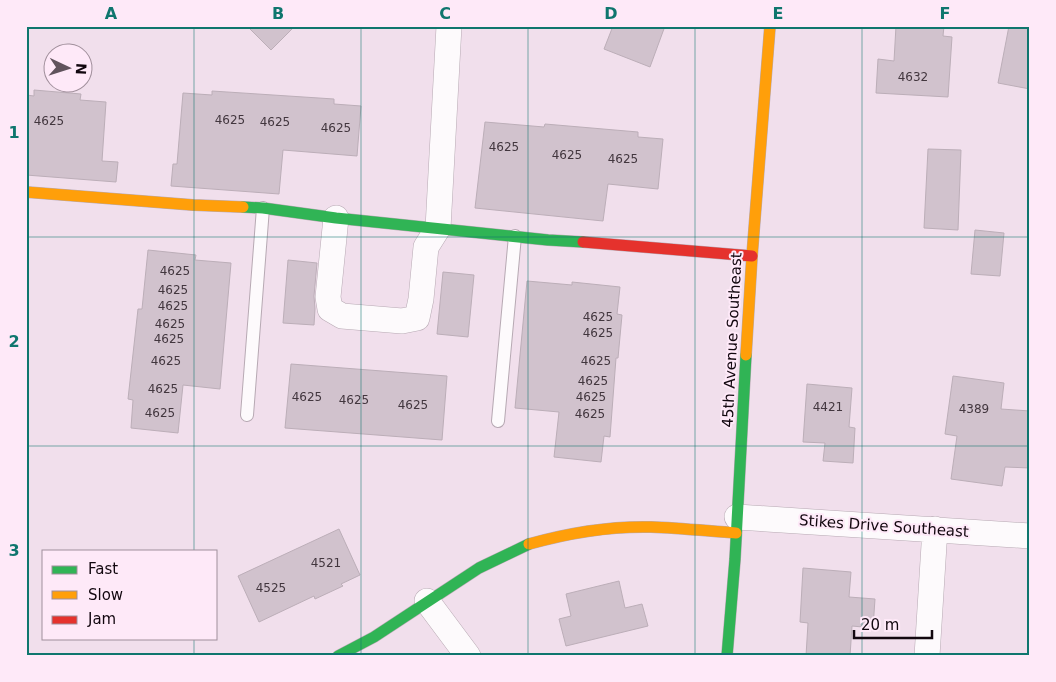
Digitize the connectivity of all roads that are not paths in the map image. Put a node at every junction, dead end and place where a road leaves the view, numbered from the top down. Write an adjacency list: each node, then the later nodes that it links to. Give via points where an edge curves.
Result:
1 (449, 26): 6 (street)
2 (770, 26): 8 (street, 45th Avenue Southeast)
3 (26, 192): 4 (street)
4 (263, 208): 5 (street); 9 (lane)
5 (336, 218): 6 (street); 6 (street, via 328,297 330,309 342,316 402,321 417,318 426,248)
6 (438, 228): 7 (street)
7 (515, 236): 8 (street); 10 (lane)
8 (752, 256): 11 (street, 45th Avenue Southeast)
9 (247, 415)
10 (498, 421)
11 (737, 525): 12 (street, Stikes Drive Southeast); 14 (street, Stikes Drive Southeast, via 609,529 560,535 525,545 479,568); 17 (street, 45th Avenue Southeast)
12 (935, 529): 13 (street, Stikes Drive Southeast); 18 (street)
13 (1030, 536)
14 (427, 601): 15 (street, Stikes Drive Southeast, via 374,637); 16 (street)
15 (338, 656)
16 (468, 656)
17 (727, 656)
18 (927, 656)

